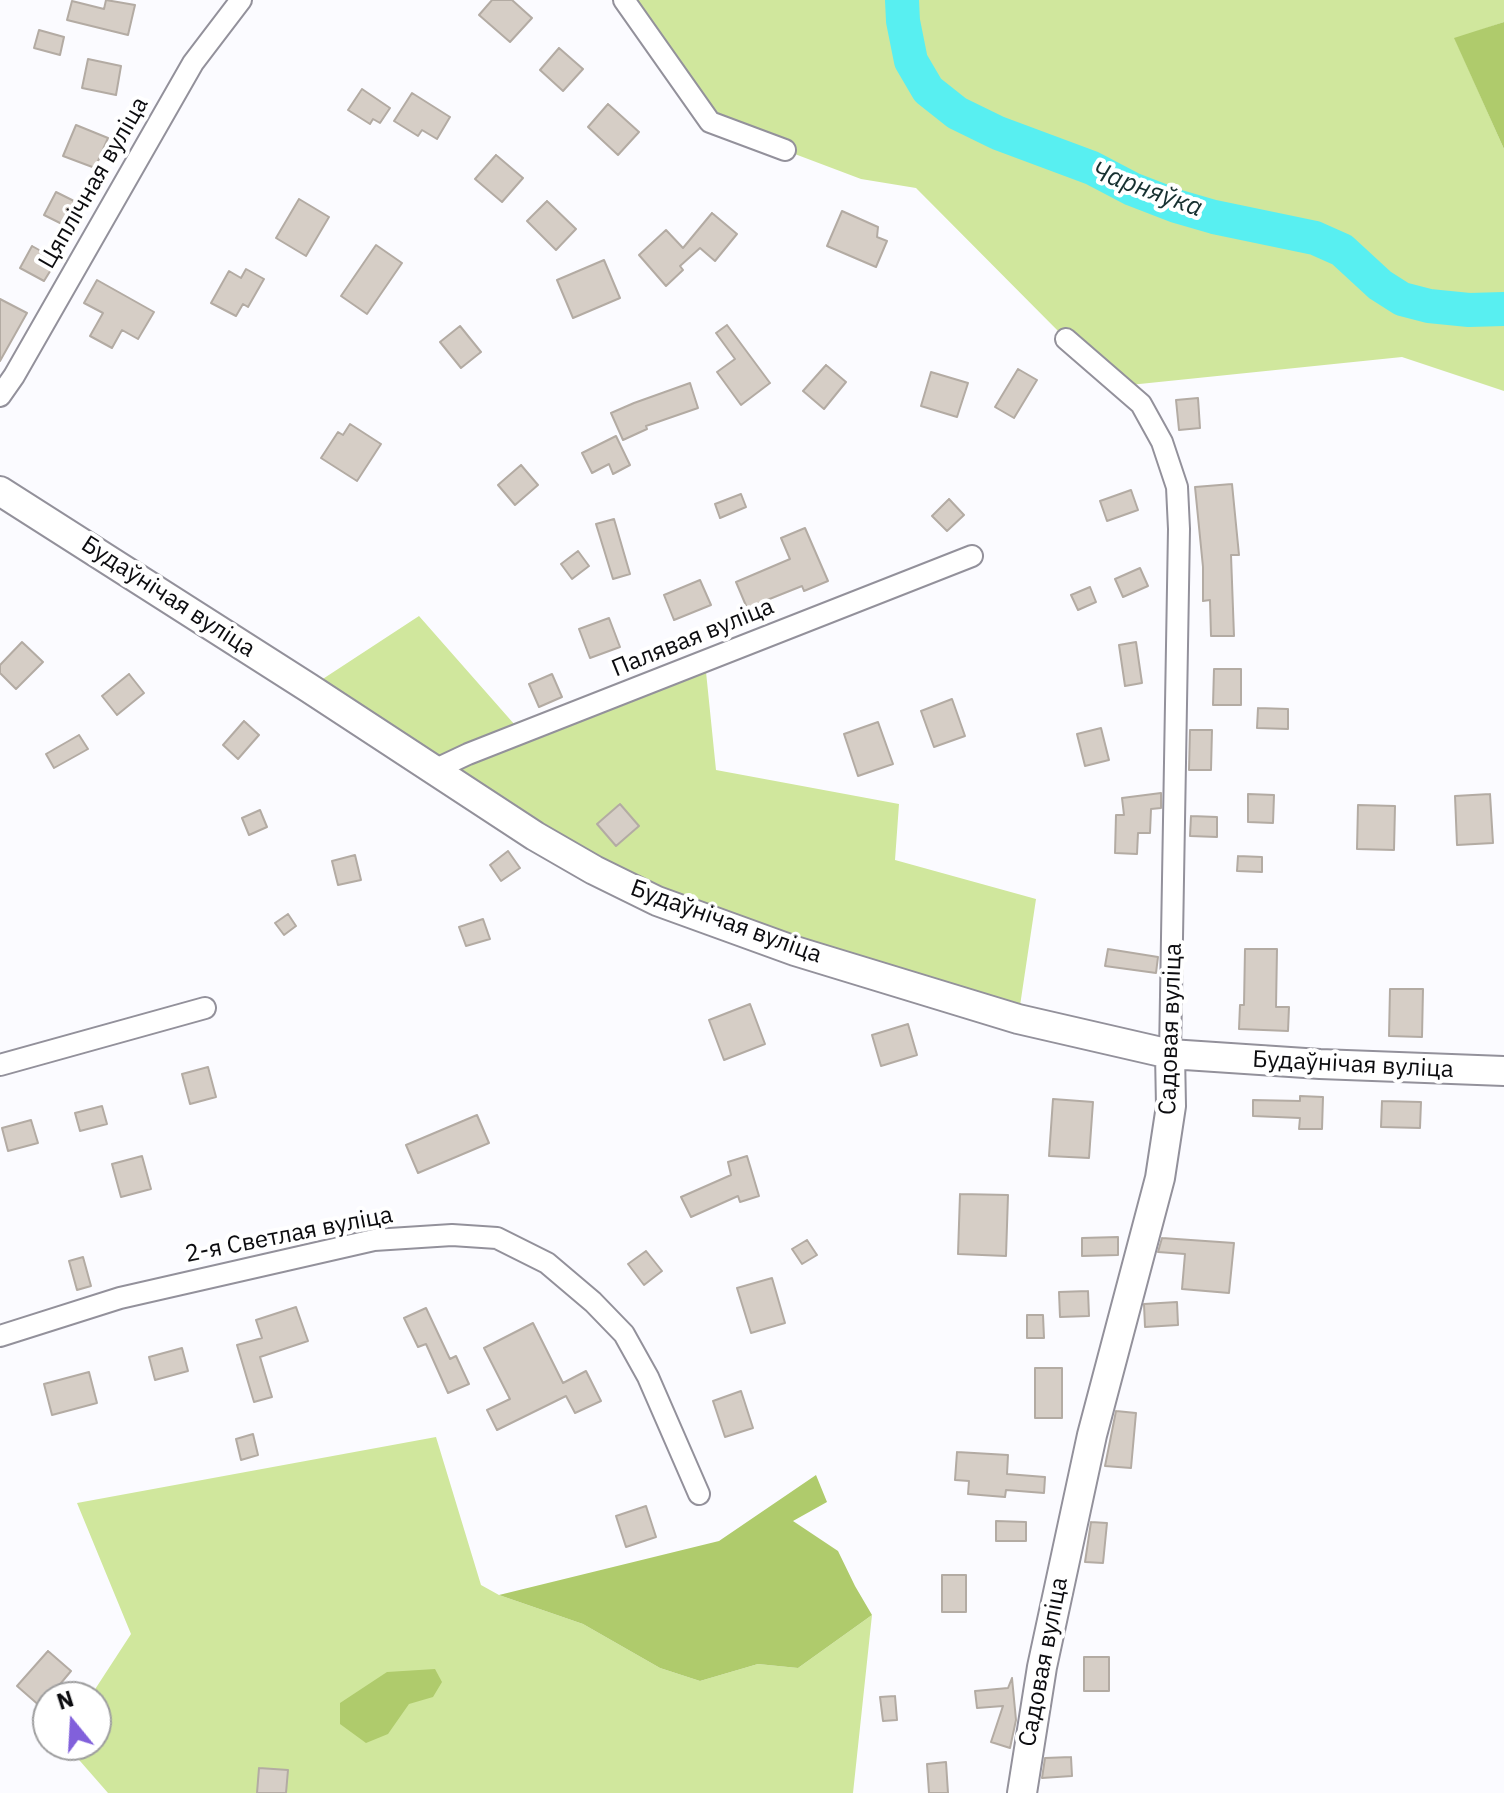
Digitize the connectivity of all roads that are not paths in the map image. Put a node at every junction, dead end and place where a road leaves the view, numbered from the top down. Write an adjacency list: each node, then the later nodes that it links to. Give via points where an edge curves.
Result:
1 (241, 0): 5 (street, Цяплічная вуліца, via 193,63)
2 (624, 0): 3 (street, via 710,122)
3 (785, 150)
4 (1066, 339): 10 (street, Садовая вуліца, via 1141,404 1162,442 1177,487)
5 (0, 396)
6 (0, 491): 8 (main road, Будаўнічая вуліца)
7 (972, 556): 8 (street, Палявая вуліца)
8 (434, 770): 10 (main road, Будаўнічая вуліца, via 535,836 657,901 795,951 1018,1019)
9 (205, 1008): 11 (street)
10 (1170, 1054): 12 (main road, Будаўнічая вуліца); 15 (main road, Садовая вуліца, via 1171,1106 1160,1178 1092,1435 1042,1667)
11 (0, 1065)
12 (1504, 1071)
13 (0, 1336): 14 (street, 2-я Светлая вуліца, via 120,1298 374,1240 497,1238 547,1263 624,1334)
14 (699, 1494)
15 (1022, 1793)

